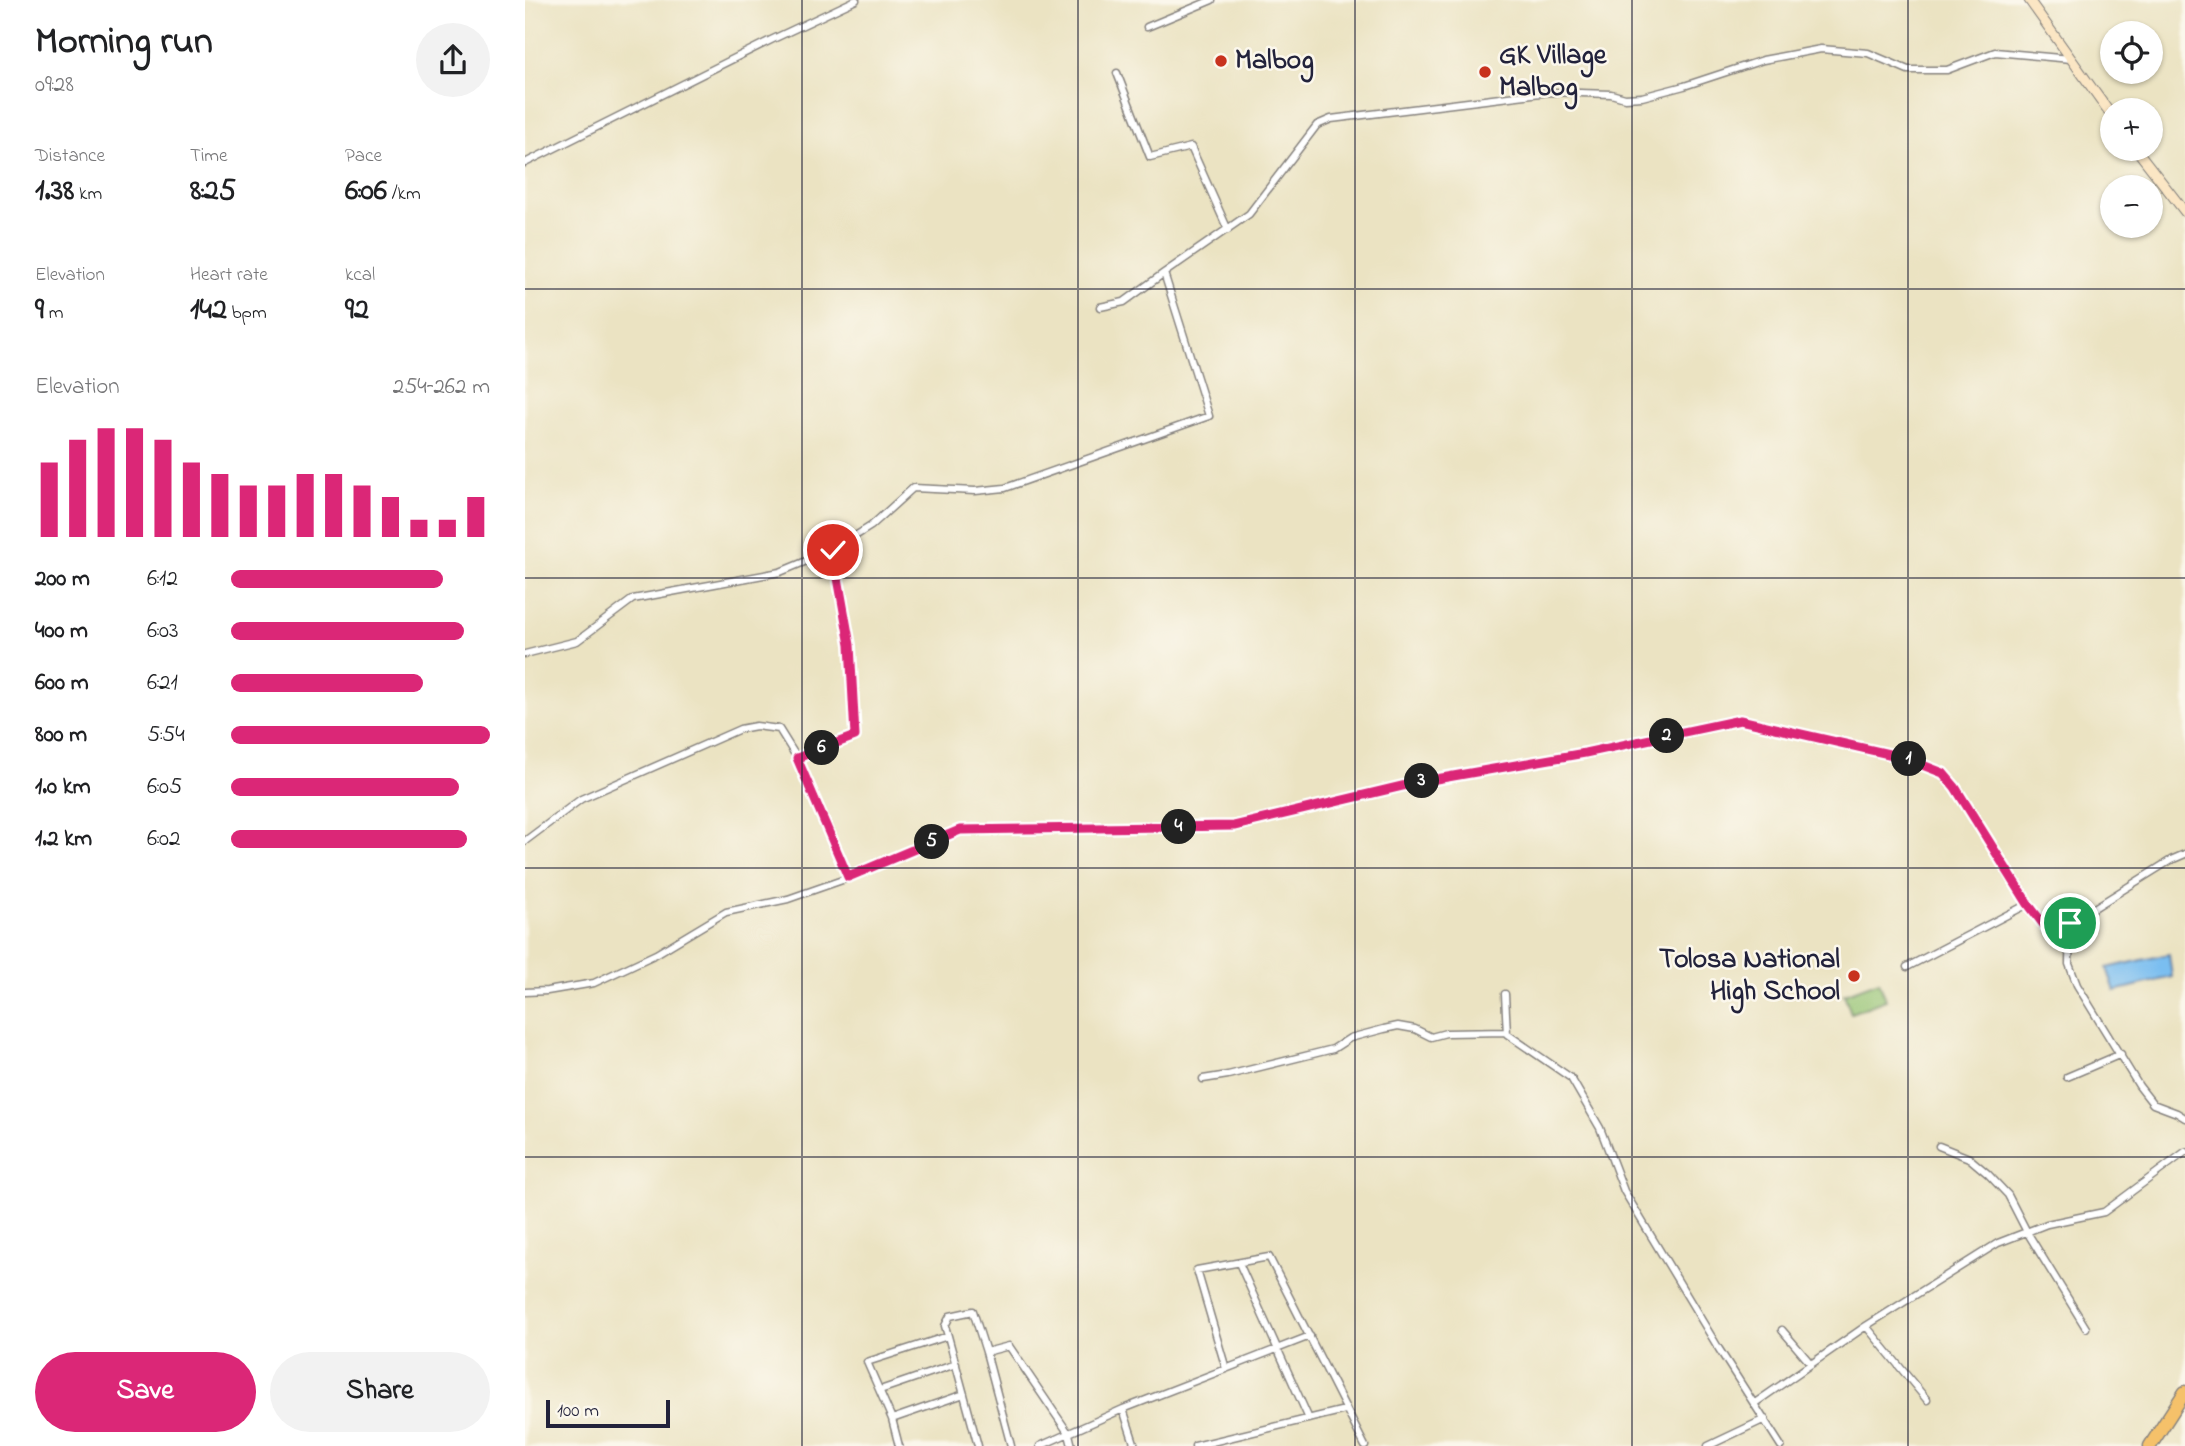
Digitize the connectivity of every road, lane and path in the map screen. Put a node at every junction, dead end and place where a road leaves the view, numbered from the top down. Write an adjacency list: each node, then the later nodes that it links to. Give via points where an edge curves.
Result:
1 (856, 0): 9 (street)
2 (1212, 0): 4 (street)
3 (2029, 0): 5 (street)
4 (1147, 27)
5 (2071, 59): 7 (street); 11 (street, via 1995,52 1947,70 1908,70 1868,53 1821,49 1763,60 1642,97 1549,92 1331,119 1317,125 1249,214)
6 (1118, 73): 11 (street, via 1150,157 1191,147)
7 (2100, 99)
8 (2145, 161): 10 (street)
9 (525, 163)
10 (2185, 212)
11 (1228, 230): 12 (street)
12 (1164, 273): 13 (street, via 1124,302); 14 (street, via 1209,416 1006,488 913,488 871,526)
13 (1100, 307)
14 (833, 550): 15 (street, via 780,572 633,598 577,641); 16 (street, via 850,645 855,736)
15 (525, 654)
16 (797, 758): 17 (street, via 779,729 740,729 581,799); 19 (street)
17 (525, 841)
18 (2185, 854): 21 (street)
19 (848, 877): 20 (street, via 960,830 1234,826 1419,782 1740,720 1902,757 1943,773); 23 (street, via 788,899 726,912 656,954 594,983)
20 (2028, 904): 21 (street, via 2047,929); 22 (street)
21 (2070, 923): 26 (street, via 2069,964 2077,985)
22 (1907, 967)
23 (525, 992)
24 (1505, 994): 25 (street)
25 (1507, 1032): 28 (street, via 1431,1037 1398,1026 1350,1038 1333,1049); 48 (street, via 1571,1078 1600,1128 1624,1191)
26 (2121, 1054): 27 (street); 29 (street, via 2153,1104)
27 (2067, 1077)
28 (1203, 1079)
29 (2185, 1118)
30 (1938, 1146): 32 (street, via 1969,1158 1988,1174 2008,1195)
31 (2185, 1152): 32 (street, via 2104,1212)
32 (2027, 1232): 34 (street, via 1998,1243); 35 (street)
33 (1239, 1263): 38 (street, via 1269,1258); 39 (street); 43 (street, via 1197,1270)
34 (1866, 1326): 42 (street); 47 (street)
35 (2086, 1328)
36 (1782, 1330): 42 (street)
37 (948, 1336): 40 (street, via 945,1326 950,1316 973,1311); 41 (street); 44 (street, via 867,1362)
38 (1310, 1336): 39 (street); 50 (street)
39 (1279, 1349): 43 (street); 52 (street)
40 (986, 1352): 54 (street, via 1009,1346); 57 (street)
41 (956, 1364): 44 (street); 46 (street)
42 (1811, 1364): 48 (street)
43 (1226, 1369): 49 (street)
44 (880, 1391): 51 (street)
45 (2185, 1392): 65 (highway)
46 (964, 1394): 51 (street); 56 (street)
47 (1927, 1400)
48 (1755, 1403): 53 (street)
49 (1123, 1409): 54 (street); 60 (street)
50 (1345, 1410): 52 (street); 62 (street)
51 (892, 1419): 55 (street)
52 (1309, 1419): 61 (street)
53 (1765, 1419): 63 (street); 64 (street)
54 (1069, 1434): 58 (street); 59 (street)
55 (899, 1446)
56 (978, 1446)
57 (1011, 1446)
58 (1041, 1446)
59 (1072, 1446)
60 (1135, 1446)
61 (1195, 1446)
62 (1365, 1446)
63 (1708, 1446)
64 (1781, 1446)
65 (2150, 1446)

